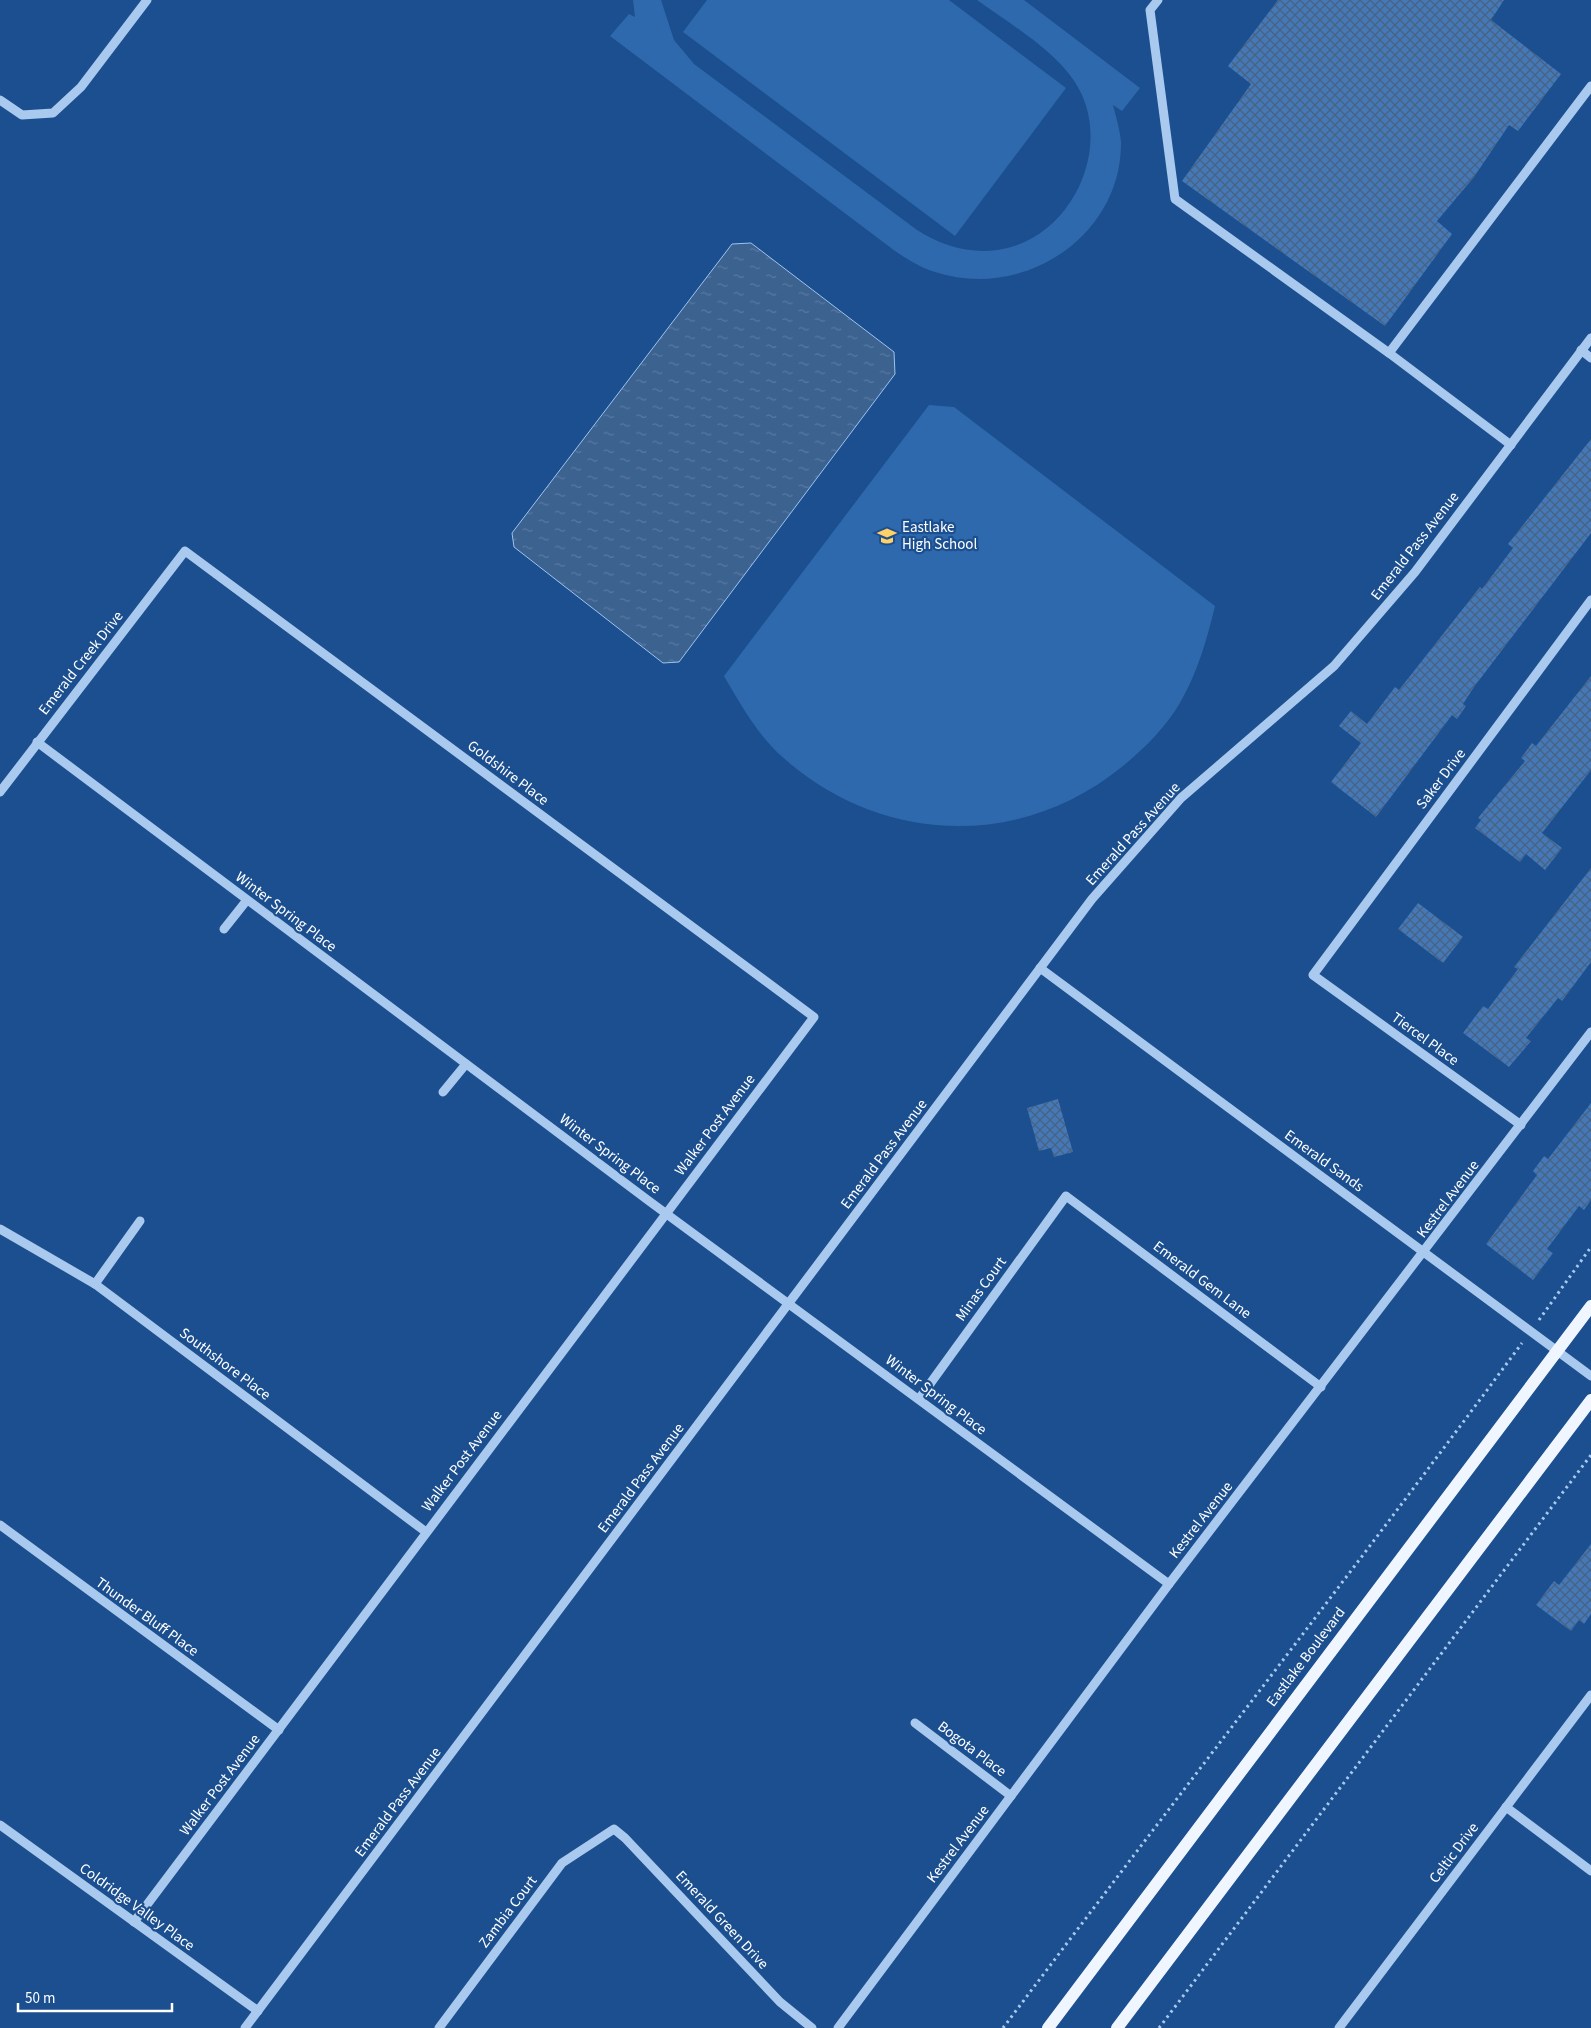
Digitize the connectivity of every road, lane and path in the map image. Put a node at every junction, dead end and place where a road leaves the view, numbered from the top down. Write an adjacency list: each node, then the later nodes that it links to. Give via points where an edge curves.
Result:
1 (146, 0): 4 (street, via 81,87 53,113 22,115)
2 (1158, 0): 7 (street, via 1150,10 1175,199)
3 (1591, 86): 7 (street)
4 (0, 100)
5 (1591, 338): 6 (street, Emerald Pass Avenue)
6 (1582, 350): 8 (street); 9 (street, Emerald Pass Avenue)
7 (1389, 353): 9 (street)
8 (1591, 358)
9 (1511, 445): 16 (street, Emerald Pass Avenue, via 1415,572 1334,666 1181,798 1092,900)
10 (185, 551): 12 (street, Emerald Creek Drive); 18 (street, Goldshire Place)
11 (1589, 607): 17 (street, Saker Drive)
12 (38, 742): 13 (street, Emerald Creek Drive); 14 (street, Winter Spring Place)
13 (0, 792)
14 (248, 900): 15 (street); 20 (street, Winter Spring Place)
15 (224, 929)
16 (1040, 968): 28 (street, Emerald Sands); 31 (street, Emerald Pass Avenue)
17 (1313, 975): 22 (street, Tiercel Place)
18 (814, 1017): 24 (street, Walker Post Avenue)
19 (1591, 1032): 22 (street, Kestrel Avenue)
20 (466, 1064): 21 (street); 24 (street, Winter Spring Place)
21 (443, 1092)
22 (1520, 1126): 28 (street, Kestrel Avenue)
23 (1066, 1196): 36 (street, Emerald Gem Lane); 37 (street, Minas Court)
24 (666, 1213): 31 (street, Winter Spring Place); 41 (street, Walker Post Avenue)
25 (140, 1222): 29 (street)
26 (0, 1230): 29 (street, Southshore Place)
27 (1591, 1247): 30 (path)
28 (1425, 1253): 33 (street, Emerald Sands); 36 (street, Kestrel Avenue)
29 (95, 1284): 41 (street, Southshore Place)
30 (1553, 1300)
31 (790, 1302): 37 (street, Winter Spring Place); 52 (street, Emerald Pass Avenue)
32 (1591, 1306): 33 (main road, Eastlake Boulevard)
33 (1558, 1350): 35 (street, Emerald Sands); 58 (main road, Eastlake Boulevard)
34 (1512, 1356): 57 (path)
35 (1591, 1376)
36 (1321, 1387): 42 (street, Kestrel Avenue)
37 (918, 1399): 42 (street, Winter Spring Place)
38 (1591, 1400): 59 (main road)
39 (1591, 1455): 60 (path)
40 (0, 1526): 45 (street, Thunder Bluff Place)
41 (426, 1532): 45 (street, Walker Post Avenue)
42 (1169, 1584): 46 (street, Kestrel Avenue)
43 (1591, 1695): 47 (street, Celtic Drive)
44 (915, 1723): 46 (street, Bogota Place)
45 (279, 1730): 51 (street, Walker Post Avenue)
46 (1011, 1796): 56 (street, Kestrel Avenue)
47 (1506, 1807): 50 (street); 61 (street, Celtic Drive)
48 (0, 1825): 51 (street, Coldridge Valley Place)
49 (614, 1829): 54 (street, Zambia Court, via 562,1864); 55 (street, Emerald Green Drive, via 780,2002)
50 (1591, 1871)
51 (134, 1922): 52 (street, Coldridge Valley Place)
52 (258, 2011): 53 (street, Emerald Pass Avenue)
53 (245, 2028)
54 (439, 2028)
55 (812, 2028)
56 (838, 2028)
57 (1003, 2028)
58 (1048, 2028)
59 (1117, 2028)
60 (1159, 2028)
61 (1339, 2028)

